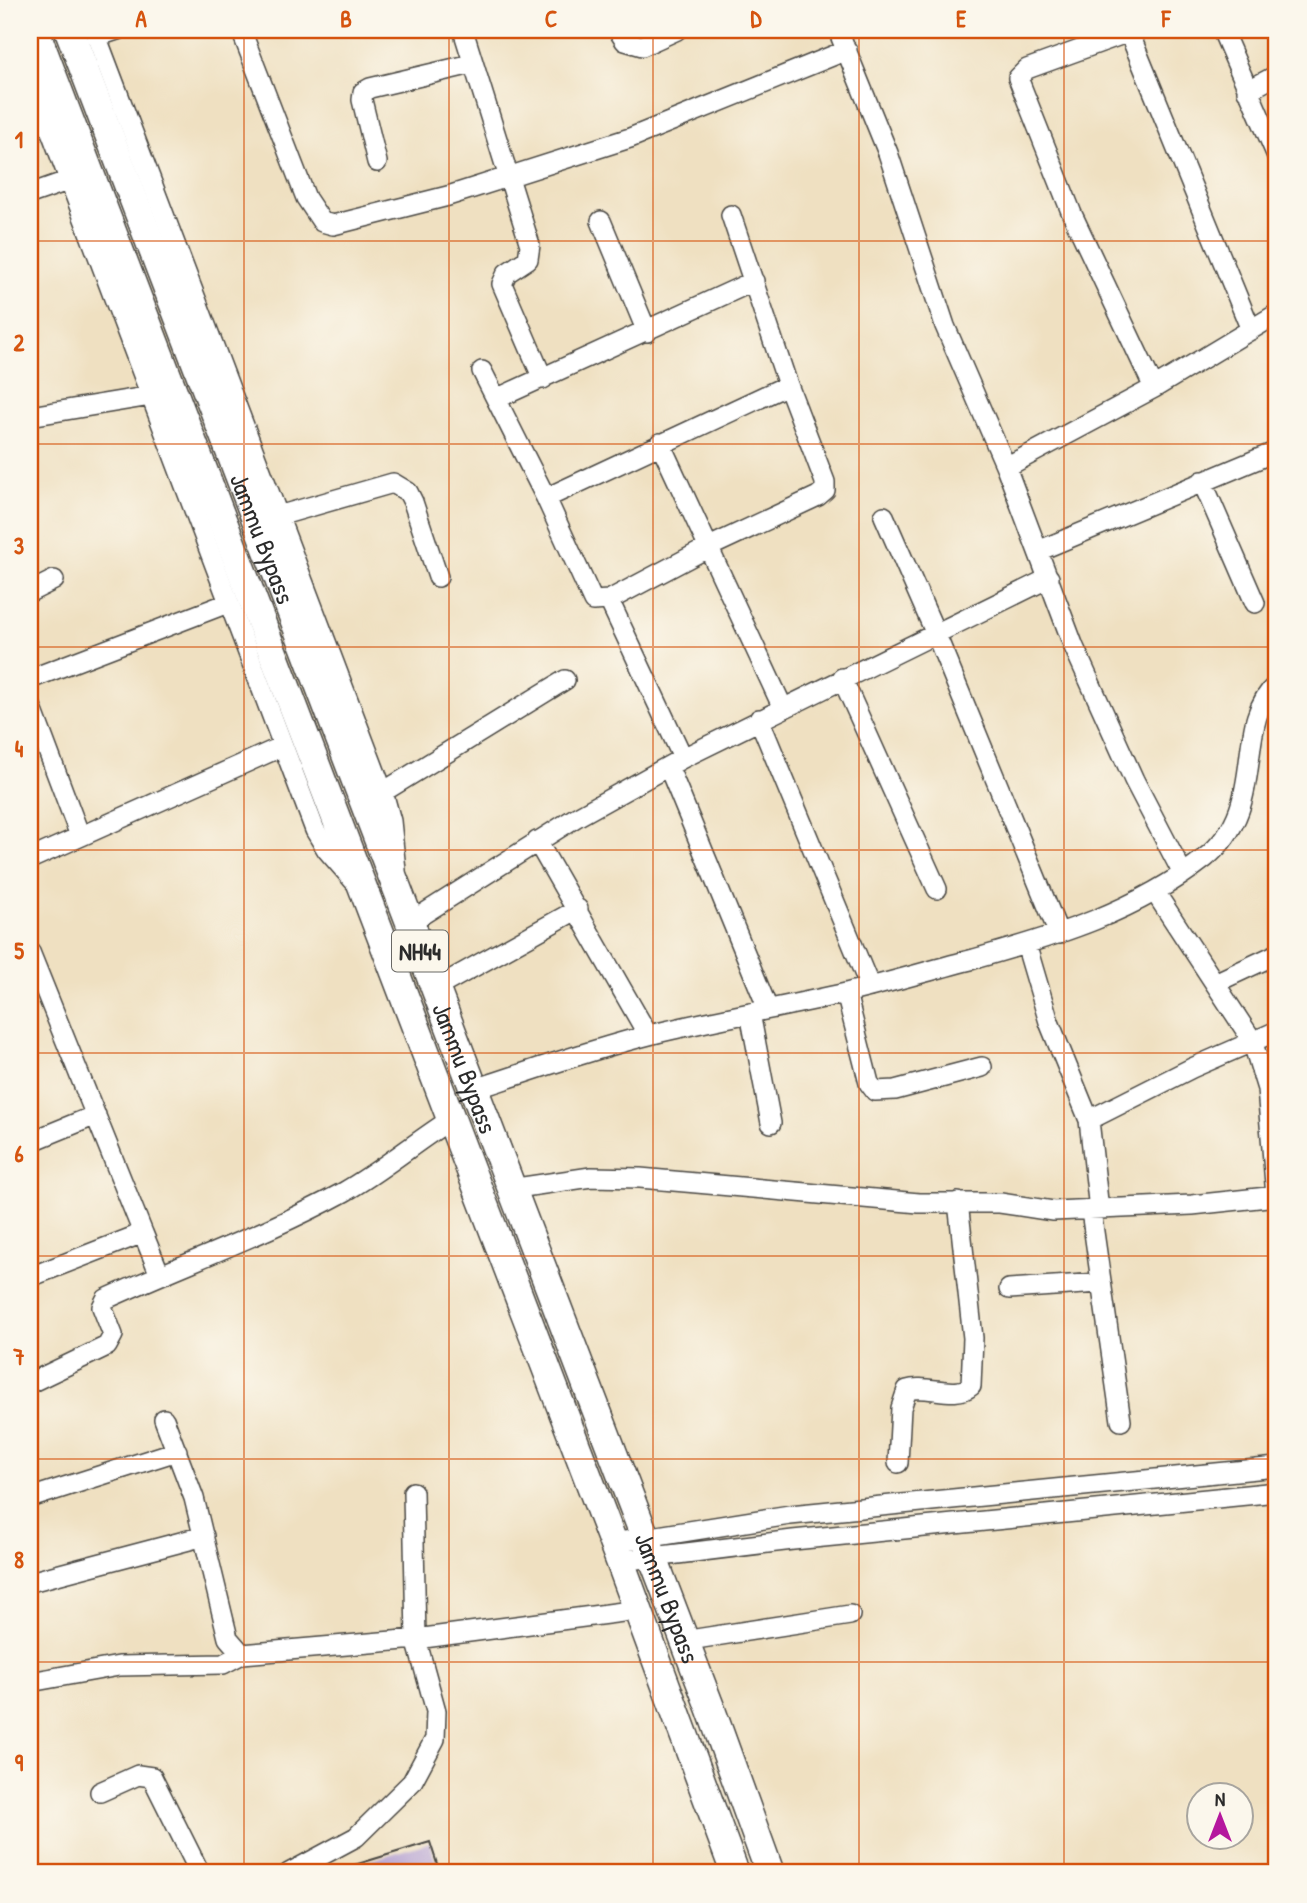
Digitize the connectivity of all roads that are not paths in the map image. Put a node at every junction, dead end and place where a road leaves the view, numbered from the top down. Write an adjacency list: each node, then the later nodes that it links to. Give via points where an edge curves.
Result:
1 (35, 30): 69 (highway, Jammu Bypass / NH44)
2 (69, 30): 66 (highway, Jammu Bypass / NH44)
3 (117, 30): 11 (street)
4 (241, 30): 19 (street, via 306,198 322,222 346,224)
5 (463, 30): 13 (street)
6 (618, 30): 7 (street, via 625,41 642,46)
7 (677, 30)
8 (838, 30): 12 (street)
9 (1222, 30): 16 (street)
10 (1128, 31): 26 (street); 31 (street, via 1027,69 1018,78 1072,214)
11 (95, 33): 40 (street)
12 (847, 50): 19 (street, via 629,138); 37 (street, via 888,153 945,326)
13 (472, 64): 18 (street, via 363,92); 19 (street)
14 (1277, 75): 16 (street)
15 (30, 76): 20 (street)
16 (1247, 91): 17 (street)
17 (1277, 156)
18 (377, 162)
19 (509, 177): 29 (street, via 531,250 528,259 503,278 502,284)
20 (70, 180): 21 (street); 32 (street)
21 (30, 194)
22 (731, 215): 24 (street)
23 (601, 221): 27 (street)
24 (754, 281): 27 (street); 30 (street)
25 (1277, 314): 26 (street)
26 (1251, 330): 31 (street)
27 (647, 332): 29 (street)
28 (482, 371): 33 (street)
29 (543, 379): 33 (street)
30 (788, 386): 35 (street); 42 (street, via 825,490)
31 (1154, 388): 37 (street)
32 (150, 396): 34 (street); 49 (street)
33 (496, 399): 39 (street)
34 (30, 416)
35 (660, 443): 39 (street); 42 (street)
36 (1277, 451): 38 (street)
37 (1006, 467): 43 (street)
38 (1202, 481): 43 (street); 50 (street)
39 (546, 498): 48 (street, via 589,596 600,603)
40 (278, 516): 44 (street, via 393,483 408,492 413,502); 61 (street)
41 (884, 516): 51 (street)
42 (709, 547): 48 (street); 57 (street)
43 (1038, 551): 45 (street)
44 (438, 577)
45 (1049, 578): 51 (street); 65 (street, via 1108,724)
46 (54, 580): 47 (street)
47 (30, 592)
48 (609, 600): 60 (street)
49 (228, 603): 53 (street); 59 (street)
50 (1255, 603)
51 (935, 632): 52 (street); 72 (street)
52 (842, 678): 57 (street); 67 (street)
53 (30, 679)
54 (565, 680): 61 (street)
55 (1277, 684): 65 (street, via 1259,708 1240,813 1226,837)
56 (30, 703): 62 (street)
57 (782, 706): 58 (street)
58 (759, 719): 60 (street); 78 (street)
59 (283, 746): 62 (street); 69 (street, via 315,830)
60 (676, 763): 63 (street); 81 (street)
61 (383, 792): 66 (street, via 397,854)
62 (80, 836): 64 (street)
63 (537, 841): 70 (street); 71 (street)
64 (30, 859)
65 (1183, 874): 68 (street)
66 (396, 889): 71 (highway, Jammu Bypass / NH44)
67 (937, 889)
68 (1155, 892): 72 (street, via 1104,919); 77 (street)
69 (364, 893): 88 (highway, Jammu Bypass / NH44)
70 (578, 909): 79 (street); 83 (street)
71 (409, 923): 79 (highway, Jammu Bypass / NH44)
72 (1059, 934): 73 (street)
73 (1026, 944): 78 (street); 89 (street, via 1049,1022)
74 (30, 952): 76 (street)
75 (1277, 954): 77 (street)
76 (35, 982): 87 (street)
77 (1217, 982): 84 (street)
78 (870, 986): 80 (street)
79 (434, 989): 86 (highway, Jammu Bypass / NH44)
80 (846, 993): 81 (street); 85 (street, via 875,1091)
81 (759, 1011): 83 (street); 90 (street)
82 (1277, 1031): 84 (street)
83 (648, 1035): 86 (street)
84 (1252, 1040): 89 (street); 93 (street, via 1267,1089)
85 (982, 1067)
86 (472, 1090): 92 (highway, Jammu Bypass / NH44)
87 (96, 1115): 91 (street); 96 (street)
88 (450, 1120): 97 (street, via 345,1191); 112 (highway, Jammu Bypass / NH44)
89 (1089, 1120): 95 (street)
90 (771, 1123)
91 (30, 1142)
92 (510, 1189): 94 (street, via 592,1177 919,1203); 111 (highway, Jammu Bypass / NH44)
93 (1277, 1196): 95 (street)
94 (958, 1202): 95 (street); 105 (street, via 973,1338 971,1386 959,1391 907,1390 901,1408)
95 (1095, 1211): 99 (street)
96 (144, 1233): 97 (street); 98 (street)
97 (160, 1275): 101 (street, via 104,1301 103,1312 113,1335 107,1346)
98 (30, 1277)
99 (1100, 1283): 100 (street); 103 (street)
100 (1009, 1289)
101 (30, 1383)
102 (164, 1419): 104 (street)
103 (1121, 1421)
104 (177, 1451): 109 (street); 110 (street)
105 (898, 1464)
106 (1277, 1467): 111 (street, via 790,1515)
107 (413, 1492): 116 (street)
108 (1277, 1492): 111 (street)
109 (30, 1498)
110 (204, 1535): 113 (street); 118 (street, via 228,1638)
111 (647, 1548): 112 (street); 117 (highway, Jammu Bypass / NH44)
112 (617, 1552): 114 (highway, Jammu Bypass / NH44)
113 (30, 1582)
114 (638, 1610): 116 (street); 123 (highway, Jammu Bypass / NH44)
115 (850, 1615): 117 (street)
116 (416, 1639): 118 (street); 122 (street, via 437,1727 426,1760 412,1782 356,1837)
117 (683, 1641): 124 (highway, Jammu Bypass / NH44)
118 (242, 1654): 119 (street, via 223,1664 119,1666)
119 (30, 1682)
120 (100, 1792): 121 (street, via 138,1775 152,1777)
121 (200, 1873)
122 (289, 1873)
123 (735, 1873)
124 (770, 1873)

